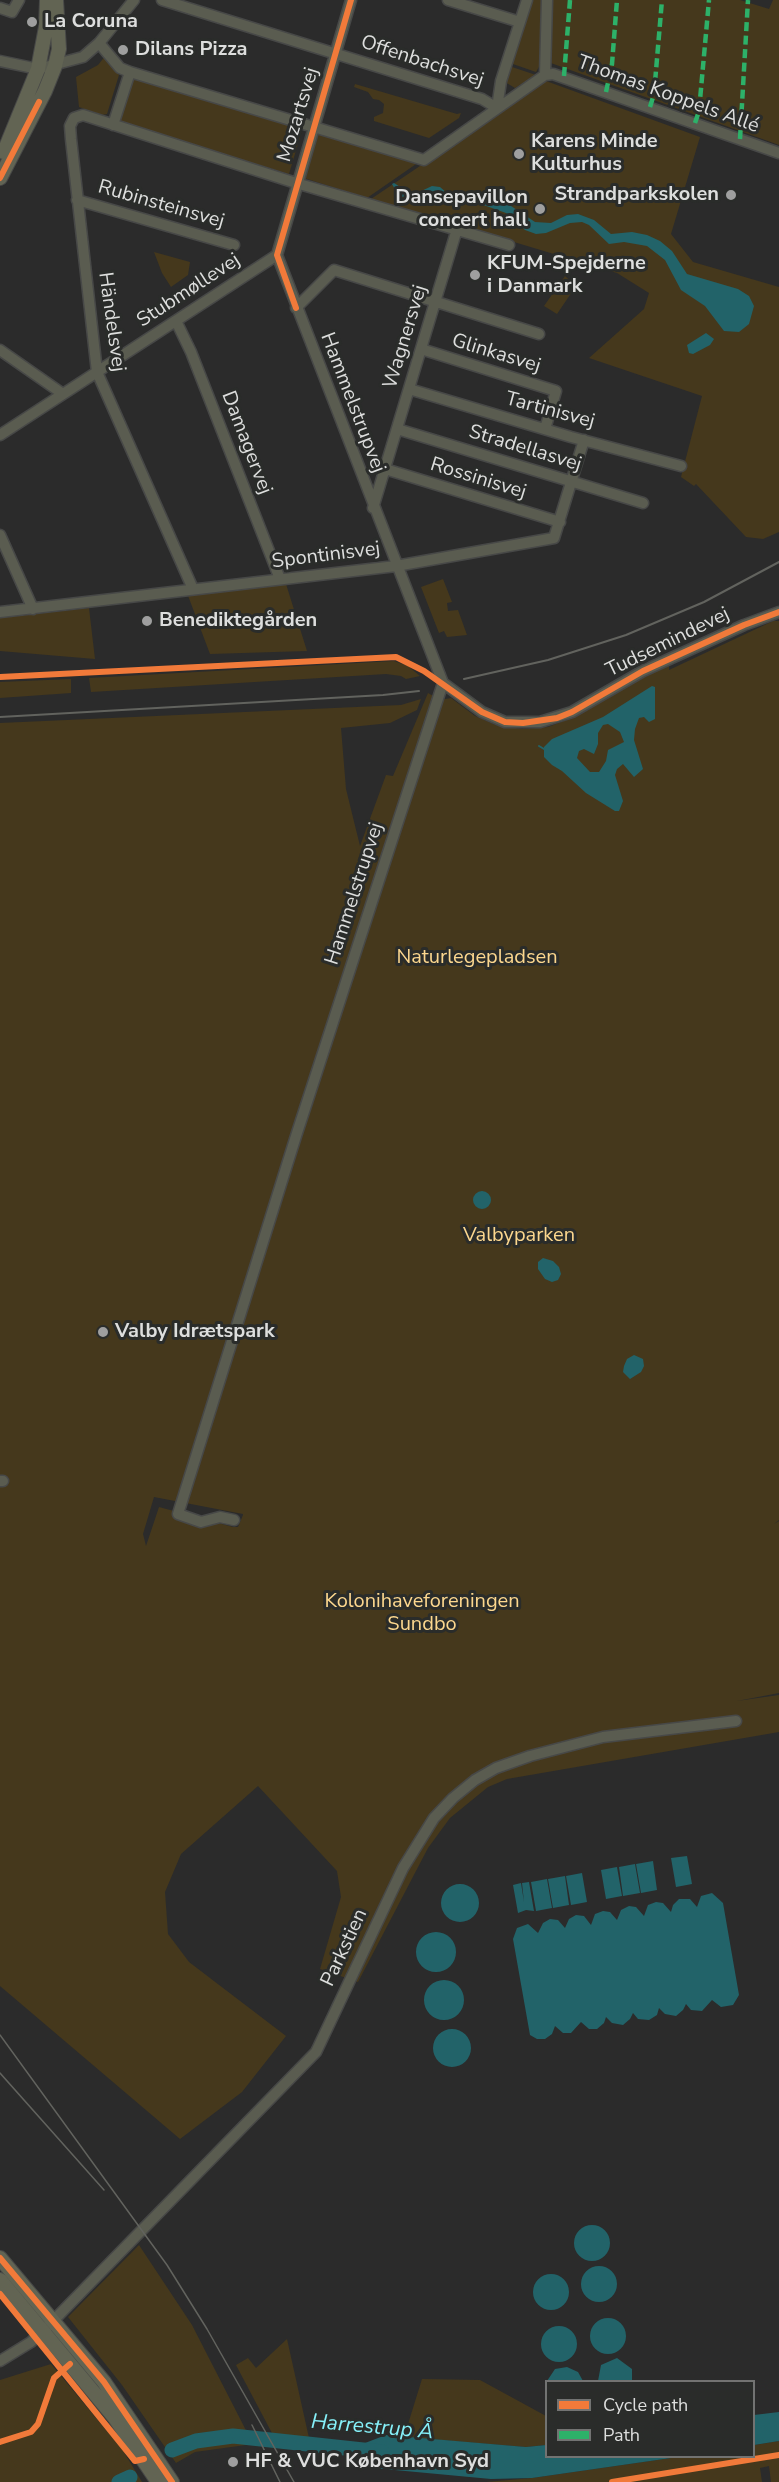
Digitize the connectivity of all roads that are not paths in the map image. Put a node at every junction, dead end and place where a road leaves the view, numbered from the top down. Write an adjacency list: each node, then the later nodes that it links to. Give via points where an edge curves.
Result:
1 (19, 0): 11 (street, via 12,12)
2 (47, 0): 17 (main road)
3 (56, 0): 16 (main road)
4 (123, 0): 13 (street)
5 (134, 0): 13 (street)
6 (162, 0): 14 (street, Offenbachsvej)
7 (351, 0): 14 (street, Mozartsvej)
8 (448, 0): 12 (street)
9 (526, 0): 12 (street)
10 (547, 0): 19 (street)
11 (0, 8)
12 (520, 22): 20 (street, via 501,81)
13 (101, 41): 16 (street, via 83,57); 18 (street, via 120,68)
14 (335, 54): 20 (street, Offenbachsvej, via 482,99); 22 (street, Mozartsvej)
15 (0, 61): 17 (street)
16 (55, 66): 17 (street); 25 (main road)
17 (38, 69): 24 (main road)
18 (130, 72): 21 (street); 22 (street)
19 (545, 75): 20 (street); 23 (street, Thomas Koppels Allé, via 564,76)
20 (497, 108): 22 (street, via 424,160)
21 (113, 125): 26 (street); 27 (street, Händelsvej, via 77,115 70,126)
22 (313, 127): 26 (street, Mozartsvej)
23 (779, 153)
24 (0, 159)
25 (0, 178)
26 (296, 183): 28 (street); 29 (street, Mozartsvej)
27 (77, 200): 30 (street, Rubinsteinsvej); 39 (street, Händelsvej)
28 (457, 229): 31 (street); 33 (street, Wagnersvej)
29 (279, 240): 32 (street, Hammelstrupvej)
30 (234, 245)
31 (509, 245)
32 (277, 255): 34 (street, Hammelstrupvej); 35 (street, Stubmøllevej)
33 (435, 302): 34 (street, via 334,270); 36 (street); 38 (street, Wagnersvej)
34 (296, 308): 50 (street, Hammelstrupvej)
35 (176, 321): 39 (street, Stubmøllevej); 54 (street, Damagervej)
36 (539, 334)
37 (0, 350): 41 (street)
38 (421, 350): 40 (street, Wagnersvej); 43 (street, Glinkasvej, via 556,391)
39 (97, 372): 41 (street, Stubmøllevej); 55 (street, Händelsvej)
40 (409, 389): 42 (street, Wagnersvej); 43 (street, Tartinisvej)
41 (63, 394): 44 (street, Stubmøllevej)
42 (397, 429): 47 (street, Wagnersvej); 48 (street, Stradellasvej)
43 (545, 429): 45 (street, Tartinisvej)
44 (0, 435)
45 (584, 440): 46 (street, Tartinisvej); 48 (street, Spontinisvej)
46 (681, 466)
47 (385, 470): 50 (street, Wagnersvej); 51 (street, Rossinisvej)
48 (572, 482): 49 (street, Stradellasvej); 51 (street, Spontinisvej)
49 (643, 503)
50 (373, 508): 53 (street, Hammelstrupvej)
51 (560, 522): 53 (street, Spontinisvej, via 554,538)
52 (0, 535): 56 (street)
53 (396, 566): 54 (street, Spontinisvej); 59 (street, Hammelstrupvej)
54 (280, 579): 55 (street, Spontinisvej)
55 (193, 589): 56 (street, Spontinisvej)
56 (33, 609): 57 (street, Spontinisvej)
57 (0, 612)
58 (779, 612): 59 (street, Tudsemindevej, via 643,671 572,712 540,722 506,722 482,712)
59 (443, 683): 60 (street, Hammelstrupvej, via 178,1514 201,1522 220,1517)
60 (234, 1520)
61 (736, 1721): 64 (street, Parkstien, via 603,1737 539,1754 496,1768 453,1798 434,1818 403,1868 316,2052)
62 (0, 2258): 64 (main road)
63 (0, 2280): 65 (main road)
64 (53, 2321): 65 (street, Parkstien); 67 (main road, via 104,2382)
65 (42, 2331): 66 (street, Parkstien); 67 (main road)
66 (0, 2361)
67 (147, 2454): 68 (main road)
68 (163, 2478)

